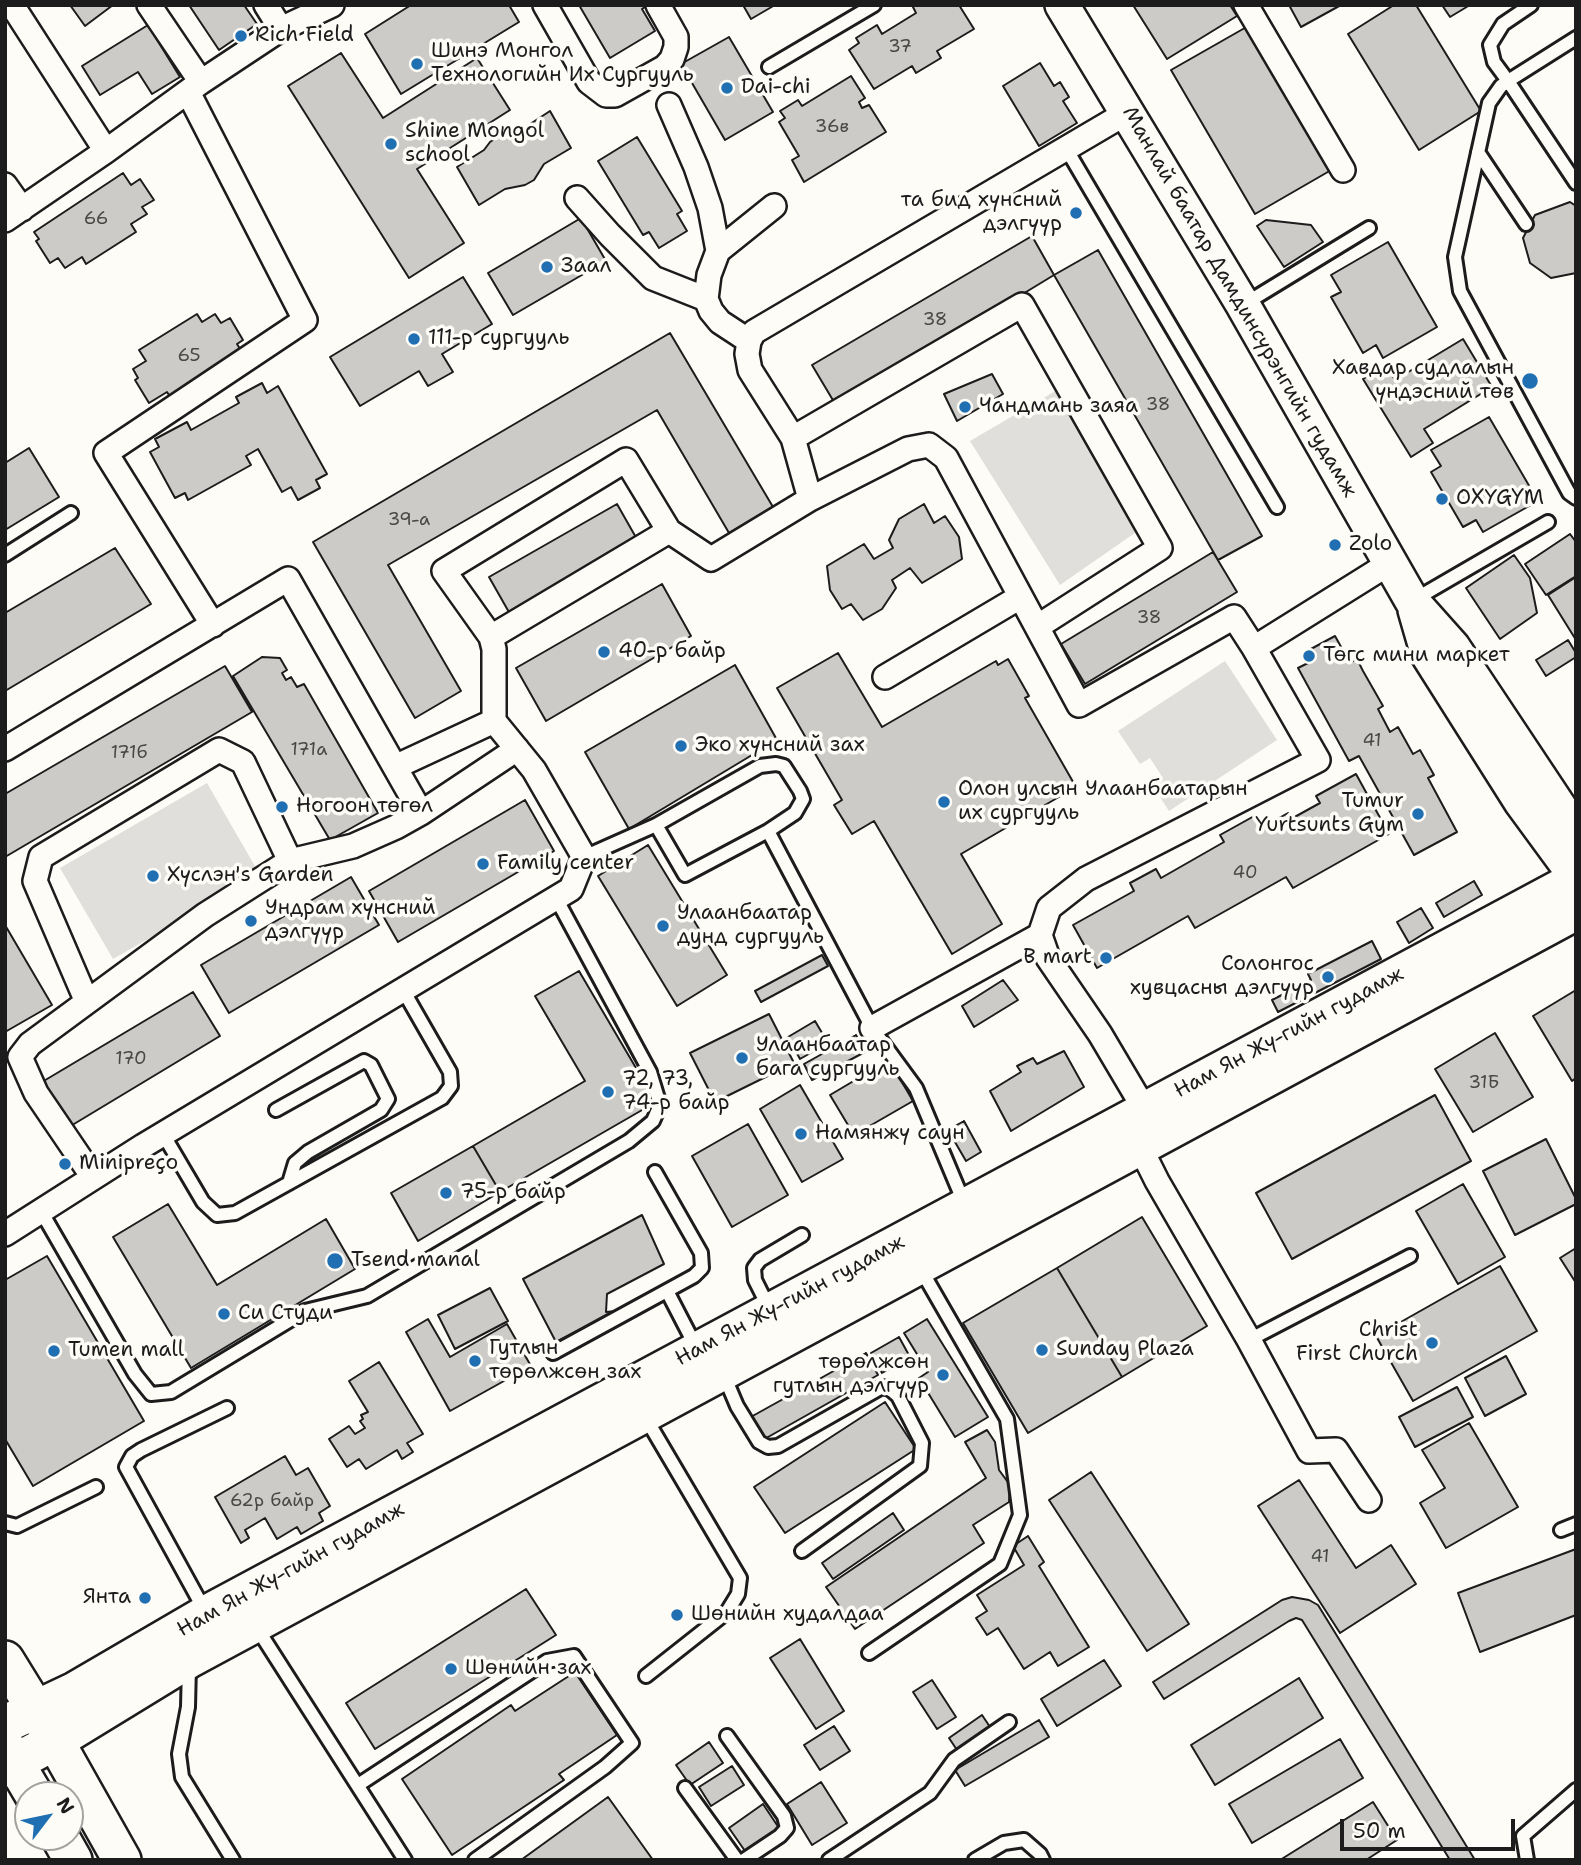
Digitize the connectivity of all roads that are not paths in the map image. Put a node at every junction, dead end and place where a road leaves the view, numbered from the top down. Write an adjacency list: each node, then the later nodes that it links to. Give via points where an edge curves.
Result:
1 (12, 5): 19 (street)
2 (149, 5): 15 (street)
3 (266, 5): 11 (street)
4 (332, 5): 11 (street)
5 (545, 5): 6 (street, via 589,82 606,95 615,95 672,59 676,37)
6 (659, 5)
7 (874, 5): 13 (lane)
8 (1062, 5): 17 (main road, Манлай баатар Дамдинсүрэнгийн гудамж)
9 (1246, 5): 21 (street)
10 (1531, 5): 14 (lane, via 1503,24 1490,45 1494,62)
11 (281, 29): 15 (street)
12 (1576, 38): 14 (lane)
13 (769, 67)
14 (1508, 81): 20 (lane, via 1489,103); 22 (lane)
15 (194, 87): 19 (street); 44 (street, via 304,320 106,453)
16 (669, 106): 29 (street, via 710,208)
17 (1128, 112): 18 (street); 31 (main road, Манлай баатар Дамдинсүрэнгийн гудамж)
18 (1067, 150): 32 (street, via 754,332); 36 (lane)
19 (106, 151): 26 (street)
20 (1478, 152): 27 (lane); 34 (lane, via 1455,257 1460,291 1569,493)
21 (1343, 170)
22 (1576, 183)
23 (5, 185): 26 (street)
24 (577, 198): 30 (street, via 653,278)
25 (774, 206): 29 (street)
26 (13, 215)
27 (1526, 224)
28 (1369, 228): 31 (lane)
29 (718, 251): 30 (street)
30 (706, 299): 32 (street, via 720,322)
31 (1243, 305): 41 (main road, Манлай баатар Дамдинсүрэнгийн гудамж)
32 (749, 341): 33 (street, via 750,370)
33 (793, 438): 35 (street); 45 (street, via 1022,305 1160,548)
34 (1576, 498)
35 (810, 499): 39 (street, via 711,559); 42 (street, via 908,449 929,445 946,458)
36 (1277, 507)
37 (71, 513): 40 (lane)
38 (1548, 522): 43 (lane)
39 (669, 531): 46 (street); 46 (street, via 626,460 444,571)
40 (5, 555)
41 (1390, 563): 43 (main road, Манлай баатар Дамдинсүрэнгийн гудамж); 47 (street)
42 (1020, 597): 45 (street); 48 (street)
43 (1412, 601): 56 (main road, Манлай баатар Дамдинсүрэнгийн гудамж, via 1453,647); 59 (main road, Манлай баатар Дамдинсүрэнгийн гудамж, via 1428,654 1521,802)
44 (213, 625): 50 (street); 52 (street, via 289,579)
45 (1037, 626): 47 (street, via 1079,705 1234,617)
46 (491, 637): 49 (street)
47 (1254, 648): 62 (street, via 1318,760 1086,878 1049,908)
48 (885, 677)
49 (494, 721): 51 (street); 52 (street)
50 (5, 749)
51 (517, 749): 53 (street); 57 (street)
52 (395, 767): 53 (street)
53 (421, 813): 58 (street, via 353,846)
54 (656, 825): 55 (lane, via 685,875); 55 (lane, via 769,763 783,766 803,799 795,813); 57 (lane)
55 (768, 831): 65 (lane)
56 (1576, 832)
57 (584, 857): 60 (street, via 571,889)
58 (290, 861): 64 (street, via 205,915); 64 (street, via 243,762 219,750 41,857 34,881)
59 (1576, 879): 67 (main road, Нам Ян Жү-гийн гудамж)
60 (556, 898): 63 (street); 73 (lane, via 650,1072 660,1105 653,1121 629,1141 367,1296 305,1311 171,1392 151,1394 135,1374)
61 (1576, 911): 67 (main road, Нам Ян Жү-гийн гудамж)
62 (1040, 935): 65 (street); 67 (street, via 1048,958 1100,1034)
63 (402, 990): 68 (street); 71 (lane, via 450,1072 451,1086 442,1098)
64 (87, 1002): 70 (street, via 30,1044 20,1058 36,1094)
65 (872, 1028): 72 (lane, via 916,1088)
66 (276, 1110): 71 (lane, via 364,1060 388,1099 381,1110 307,1152 295,1163)
67 (1142, 1127): 72 (main road, Нам Ян Жү-гийн гудамж); 77 (main road, Нам Ян Жү-гийн гудамж); 80 (street, via 1157,1181)
68 (163, 1134): 70 (street); 71 (lane, via 203,1202 217,1215 235,1213)
69 (655, 1172): 78 (lane, via 701,1253 702,1268)
70 (93, 1177): 73 (street)
71 (289, 1183)
72 (966, 1207): 79 (main road, Нам Ян Жү-гийн гудамж)
73 (41, 1211): 74 (street)
74 (5, 1234)
75 (802, 1235): 79 (lane, via 754,1268)
76 (1410, 1256): 80 (lane)
77 (919, 1267): 82 (main road, Нам Ян Жү-гийн гудамж); 93 (lane, via 1007,1419 1020,1515 1000,1564)
78 (667, 1291): 81 (lane); 82 (lane)
79 (770, 1311): 82 (main road, Нам Ян Жү-гийн гудамж)
80 (1249, 1340): 86 (street, via 1309,1451 1336,1450)
81 (553, 1353)
82 (710, 1362): 84 (main road, Нам Ян Жү-гийн гудамж); 90 (lane, via 759,1442 768,1447 778,1446 883,1387 898,1396 922,1443 920,1466); 92 (main road, Нам Ян Жү-гийн гудамж)
83 (227, 1408): 92 (lane, via 141,1450 126,1467)
84 (644, 1415): 91 (main road, Нам Ян Жү-гийн гудамж); 96 (lane, via 740,1578 738,1594 727,1612)
85 (96, 1487): 87 (lane, via 17,1526)
86 (1369, 1500)
87 (5, 1523)
88 (1576, 1524): 89 (lane)
89 (1561, 1530)
90 (802, 1551)
91 (255, 1624): 92 (main road, Нам Ян Жү-гийн гудамж); 103 (lane)
92 (215, 1628): 94 (main road, Нам Ян Жү-гийн гудамж); 97 (main road, Нам Ян Жү-гийн гудамж)
93 (869, 1653)
94 (189, 1659): 100 (main road, Нам Ян Жү-гийн гудамж); 107 (lane, via 188,1707 179,1754 181,1777)
95 (5, 1660): 97 (main road)
96 (646, 1676)
97 (20, 1716): 100 (main road)
98 (1009, 1722): 112 (lane, via 954,1760 930,1793)
99 (727, 1736): 111 (lane, via 784,1816 787,1828)
100 (55, 1741): 101 (main road, Нам Ян Жү-гийн гудамж); 106 (main road)
101 (8, 1759): 102 (main road)
102 (24, 1781)
103 (358, 1786): 108 (lane); 109 (lane, via 547,1661 574,1656 632,1743)
104 (685, 1788): 110 (lane)
105 (1576, 1790): 115 (lane, via 1523,1836)
106 (122, 1860)
107 (233, 1860)
108 (405, 1860)
109 (475, 1860)
110 (737, 1860)
111 (744, 1860)
112 (829, 1860)
113 (975, 1860): 114 (lane, via 1004,1843 1024,1840)
114 (1043, 1860)
115 (1527, 1860)

